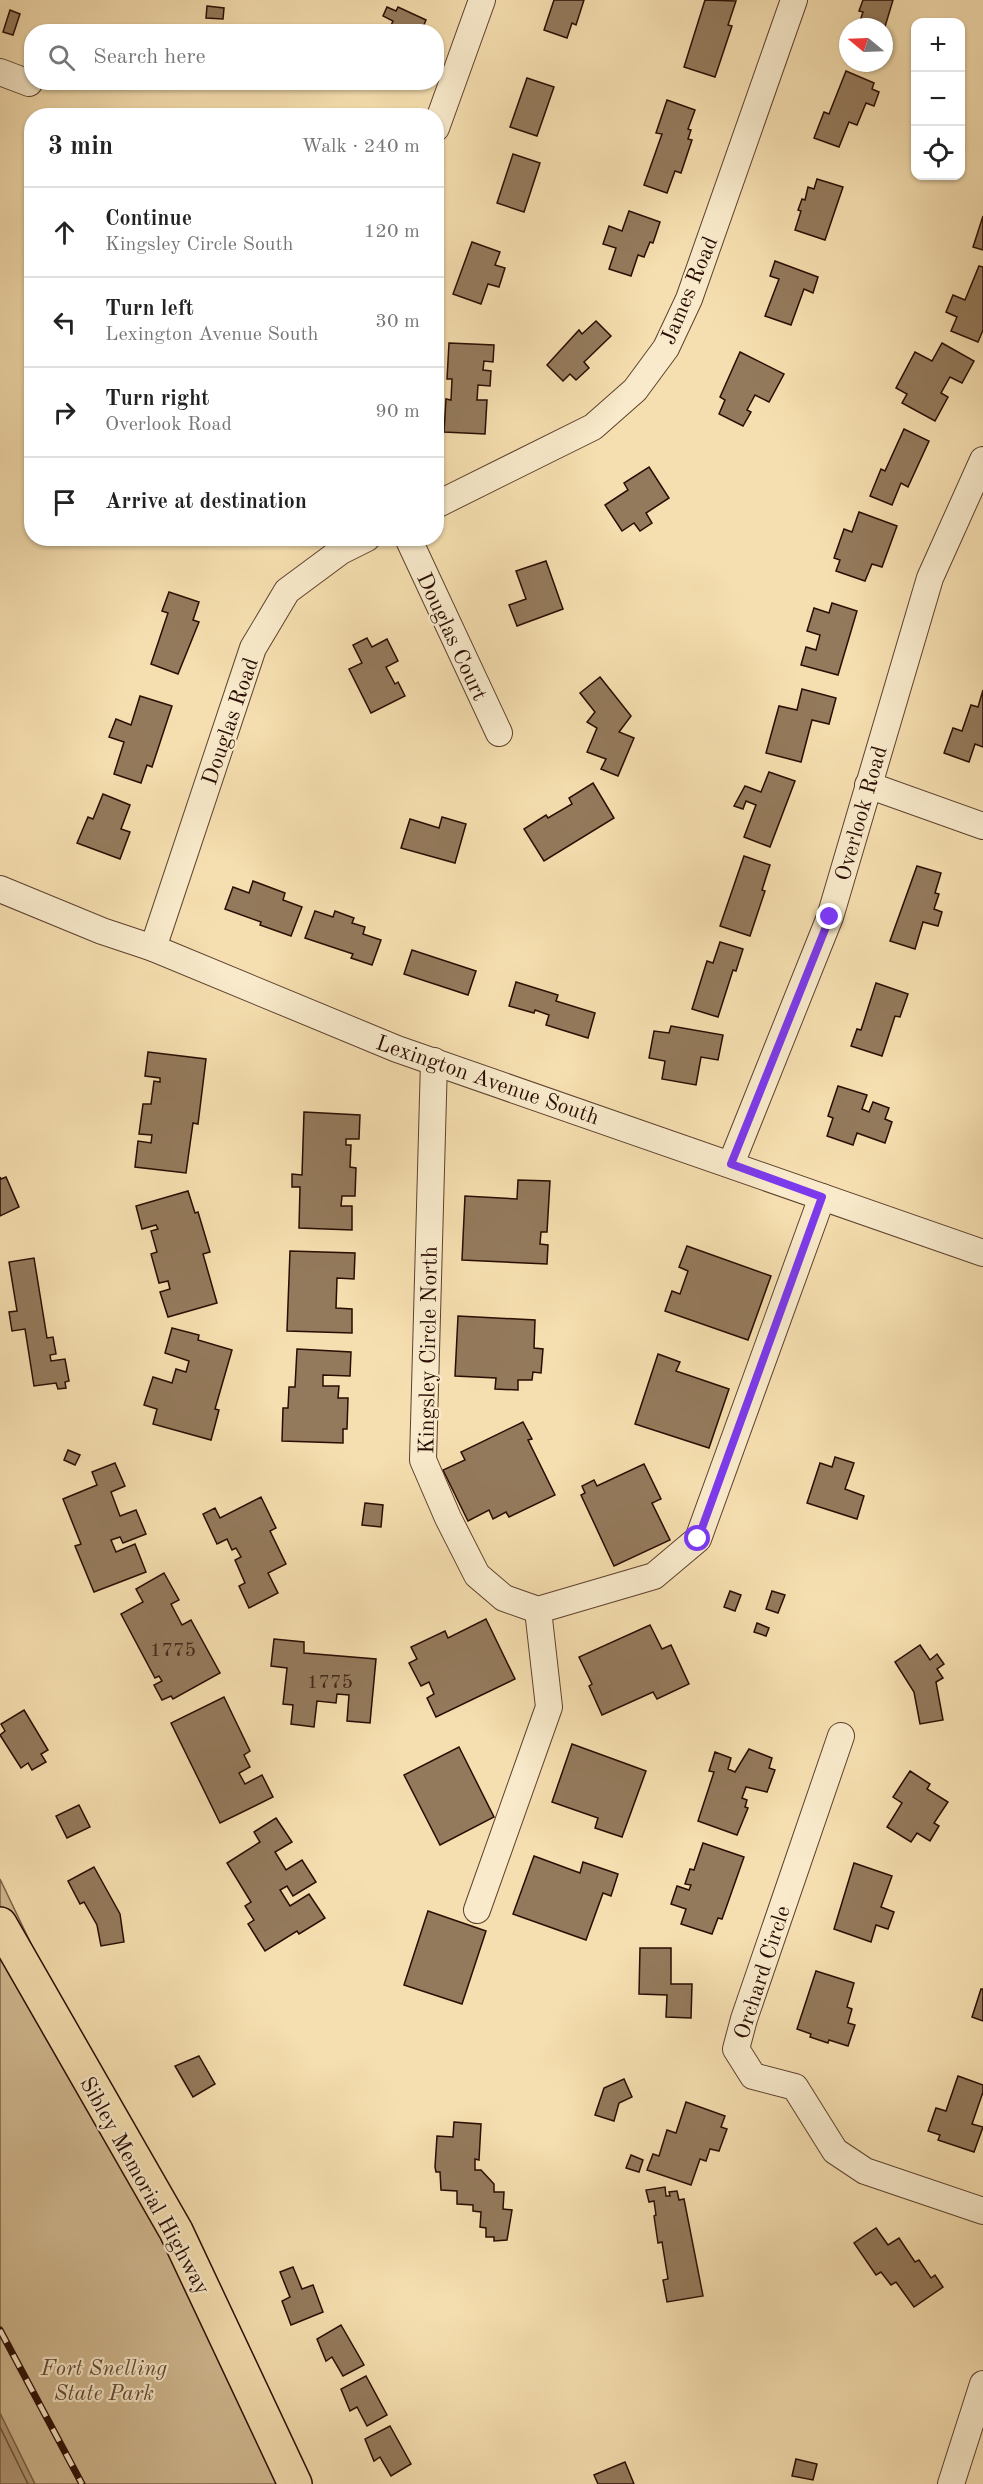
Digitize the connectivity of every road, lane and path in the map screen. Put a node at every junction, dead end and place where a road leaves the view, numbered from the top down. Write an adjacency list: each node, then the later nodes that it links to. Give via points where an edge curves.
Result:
1 (482, 0): 5 (street)
2 (794, 0): 7 (street, James Road, via 689,299 666,348 635,390 593,427)
3 (0, 72): 4 (street)
4 (24, 81)
5 (443, 108)
6 (983, 460): 11 (street, Overlook Road, via 930,578)
7 (444, 501)
8 (350, 546): 14 (street, Douglas Road, via 287,591 253,648)
9 (412, 546): 10 (street, Douglas Court)
10 (499, 734)
11 (868, 785): 12 (street); 16 (street, Overlook Road, via 830,917)
12 (983, 826)
13 (0, 889): 14 (street, Lexington Avenue South)
14 (153, 948): 15 (street, Lexington Avenue South, via 397,1049)
15 (434, 1060): 16 (street, Lexington Avenue South); 19 (street, Kingsley Circle North, via 423,1460 477,1575 504,1598)
16 (731, 1164): 17 (street, Lexington Avenue South)
17 (822, 1197): 18 (street, Lexington Avenue South); 19 (street, via 698,1539 654,1576)
18 (983, 1253)
19 (538, 1610): 21 (street, via 549,1707)
20 (841, 1736): 23 (street, Orchard Circle, via 736,2049 753,2076 795,2087 835,2151 865,2171)
21 (477, 1910)
22 (0, 1924): 25 (main road, Sibley Memorial Highway, via 176,2231)
23 (983, 2211)
24 (983, 2385): 26 (street)
25 (295, 2484)
26 (951, 2484)

